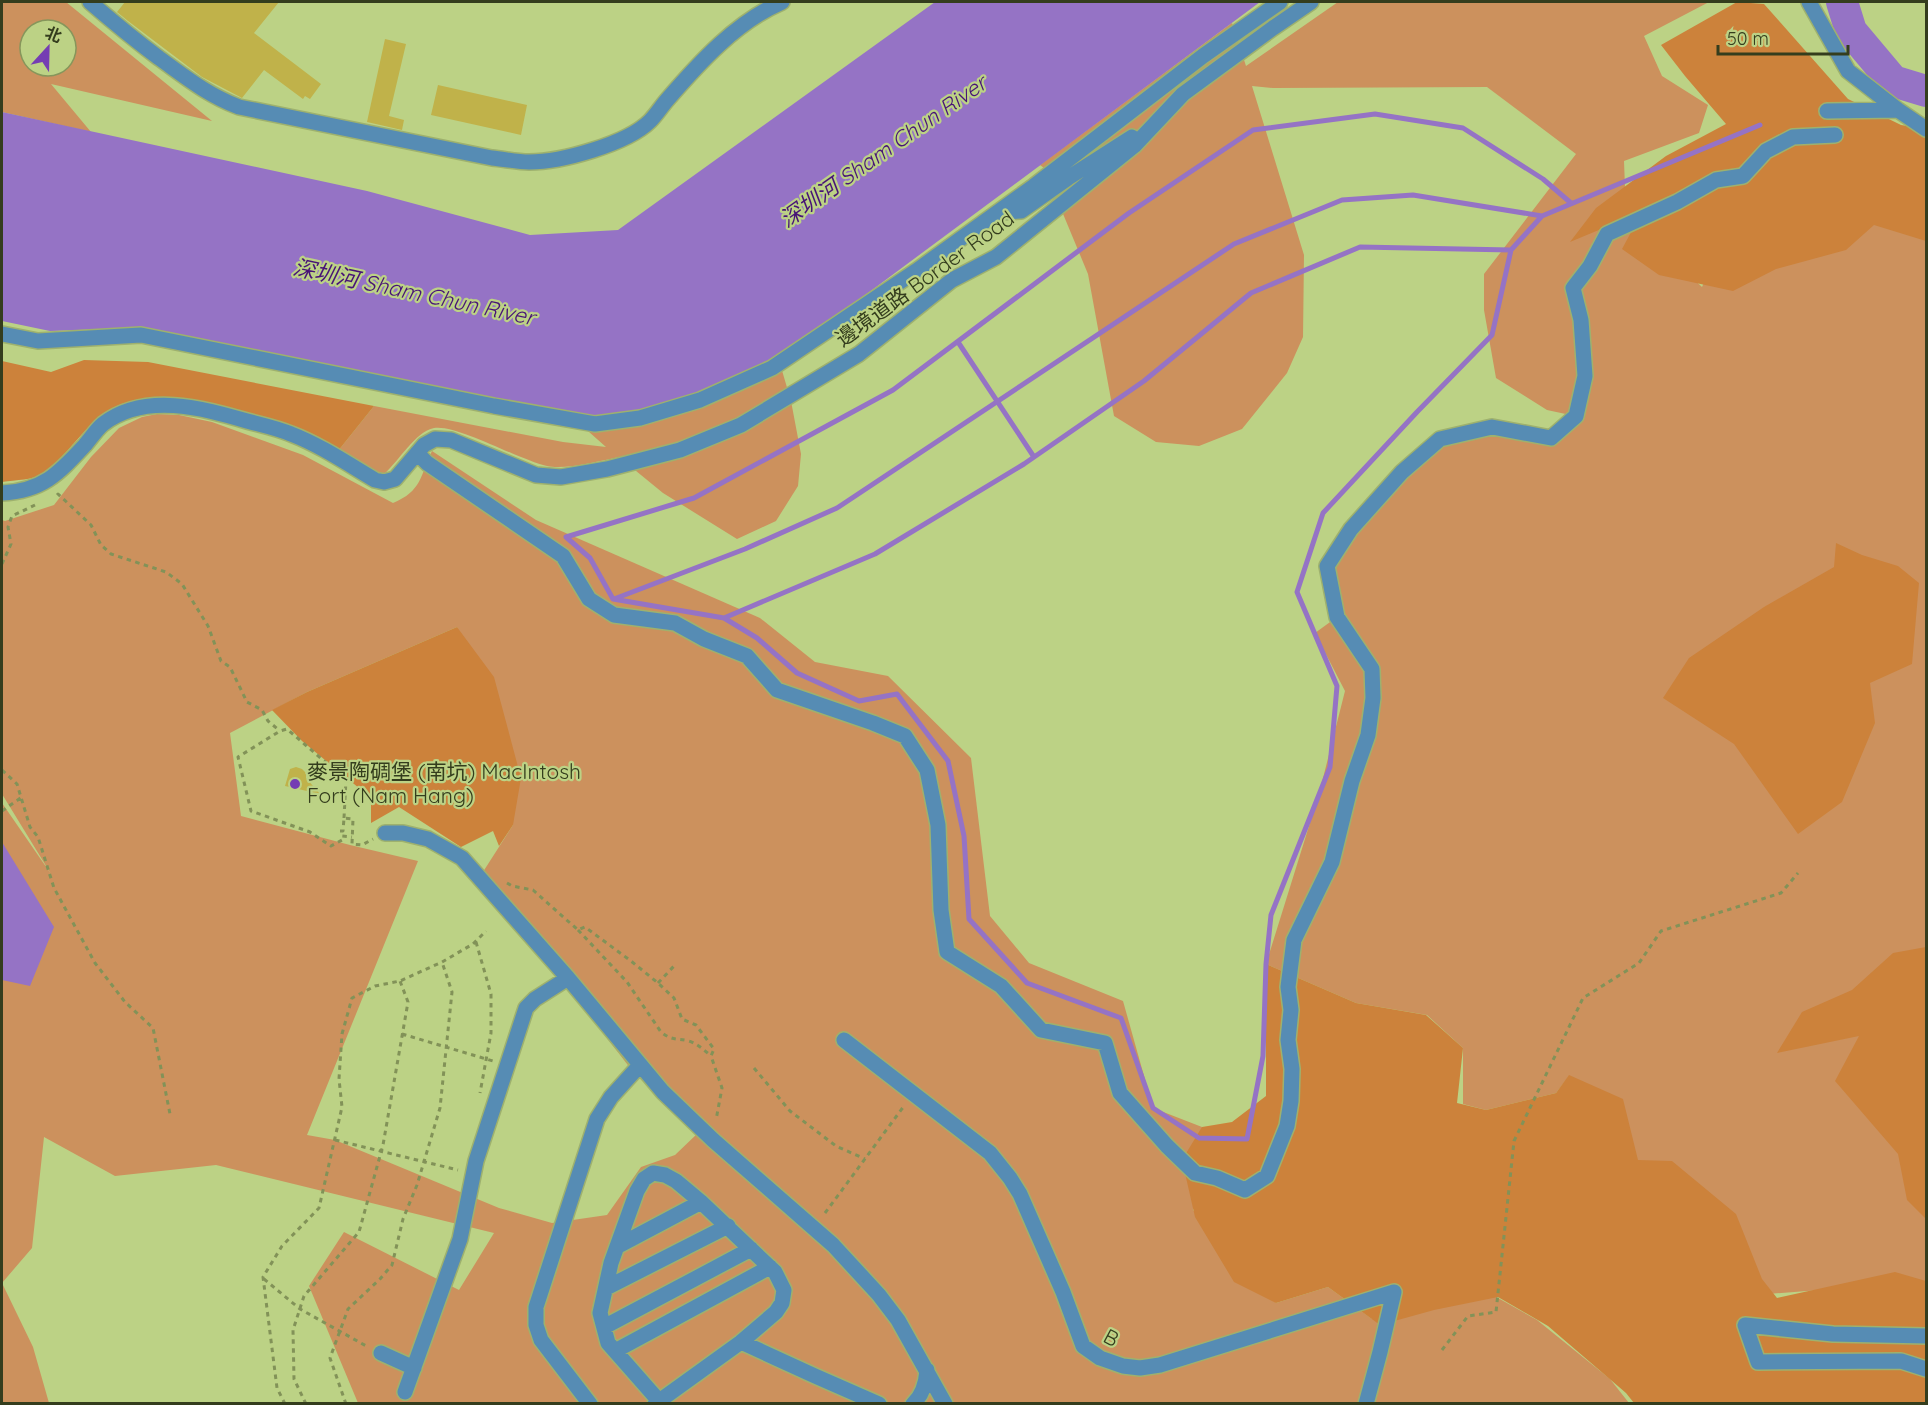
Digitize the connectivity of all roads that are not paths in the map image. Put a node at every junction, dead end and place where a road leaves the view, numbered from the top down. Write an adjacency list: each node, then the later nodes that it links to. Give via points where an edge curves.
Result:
1 (90, 2): 2 (street, via 194,85 239,107 492,158 530,162 596,149 648,123 700,64 738,29)
2 (782, 2)
3 (1280, 2): 11 (street)
4 (1311, 2): 8 (street, 邊境道路 Border Road, via 1184,94)
5 (1809, 2): 6 (street, via 1848,71)
6 (1898, 110): 7 (street); 9 (street)
7 (1827, 111)
8 (1160, 119): 11 (street, via 1021,211); 13 (street, 邊境道路 Border Road, via 1134,146 996,257 952,280 859,354 741,425 680,450 561,477 536,475 451,440 435,439)
9 (1926, 129)
10 (1835, 135): 13 (street, via 1793,137 1766,151 1743,176 1716,180 1607,234 1573,288 1581,320 1585,376 1576,416 1551,438 1492,427 1440,439 1402,472 1351,530 1327,566 1337,617 1372,669 1373,698 1368,735 1332,862 1294,940 1288,987 1292,1069 1287,1126 1268,1176 1245,1190 1195,1173 1167,1146 1120,1093 1106,1044 1041,1030 1001,986 947,952 941,910 938,825 927,770 905,736 777,690 747,656 675,622 614,615 589,599 562,556)
11 (997, 213): 12 (street, via 772,369 700,400 640,418 595,424 141,335 38,341)
12 (2, 334)
13 (417, 453): 14 (street, 邊境道路 Border Road, via 395,479 384,482 291,434 185,406 153,405 133,409 103,424 61,471 38,486)
14 (2, 493)
15 (385, 833): 16 (street, via 428,839 462,858)
16 (568, 978): 18 (street); 30 (street, via 526,1008 476,1161 460,1239)
17 (844, 1040): 39 (street, B, via 990,1153 1020,1194 1083,1346 1100,1358 1140,1368 1160,1365 1394,1292)
18 (640, 1065): 32 (street, via 713,1140 833,1245 879,1294); 35 (street, via 597,1119 537,1307 536,1325 541,1340)
19 (701, 1202): 20 (street); 21 (street); 21 (street, via 676,1181 653,1173 637,1191)
20 (728, 1226): 22 (street); 24 (street)
21 (618, 1246): 24 (street)
22 (752, 1249): 23 (street); 25 (street)
23 (770, 1267): 27 (street, via 784,1290 782,1303); 28 (street)
24 (606, 1288): 25 (street, via 600,1312)
25 (604, 1327): 28 (street, via 608,1343)
26 (1926, 1336): 31 (street, via 1833,1334 1745,1325 1758,1362 1901,1361)
27 (741, 1341): 34 (street); 36 (street)
28 (615, 1351): 34 (street)
29 (381, 1353): 30 (street)
30 (414, 1368): 33 (street)
31 (1926, 1369)
32 (927, 1370): 37 (street, via 921,1394); 38 (street)
33 (405, 1392)
34 (657, 1402)
35 (590, 1404)
36 (879, 1404)
37 (913, 1404)
38 (945, 1404)
39 (1366, 1404)

